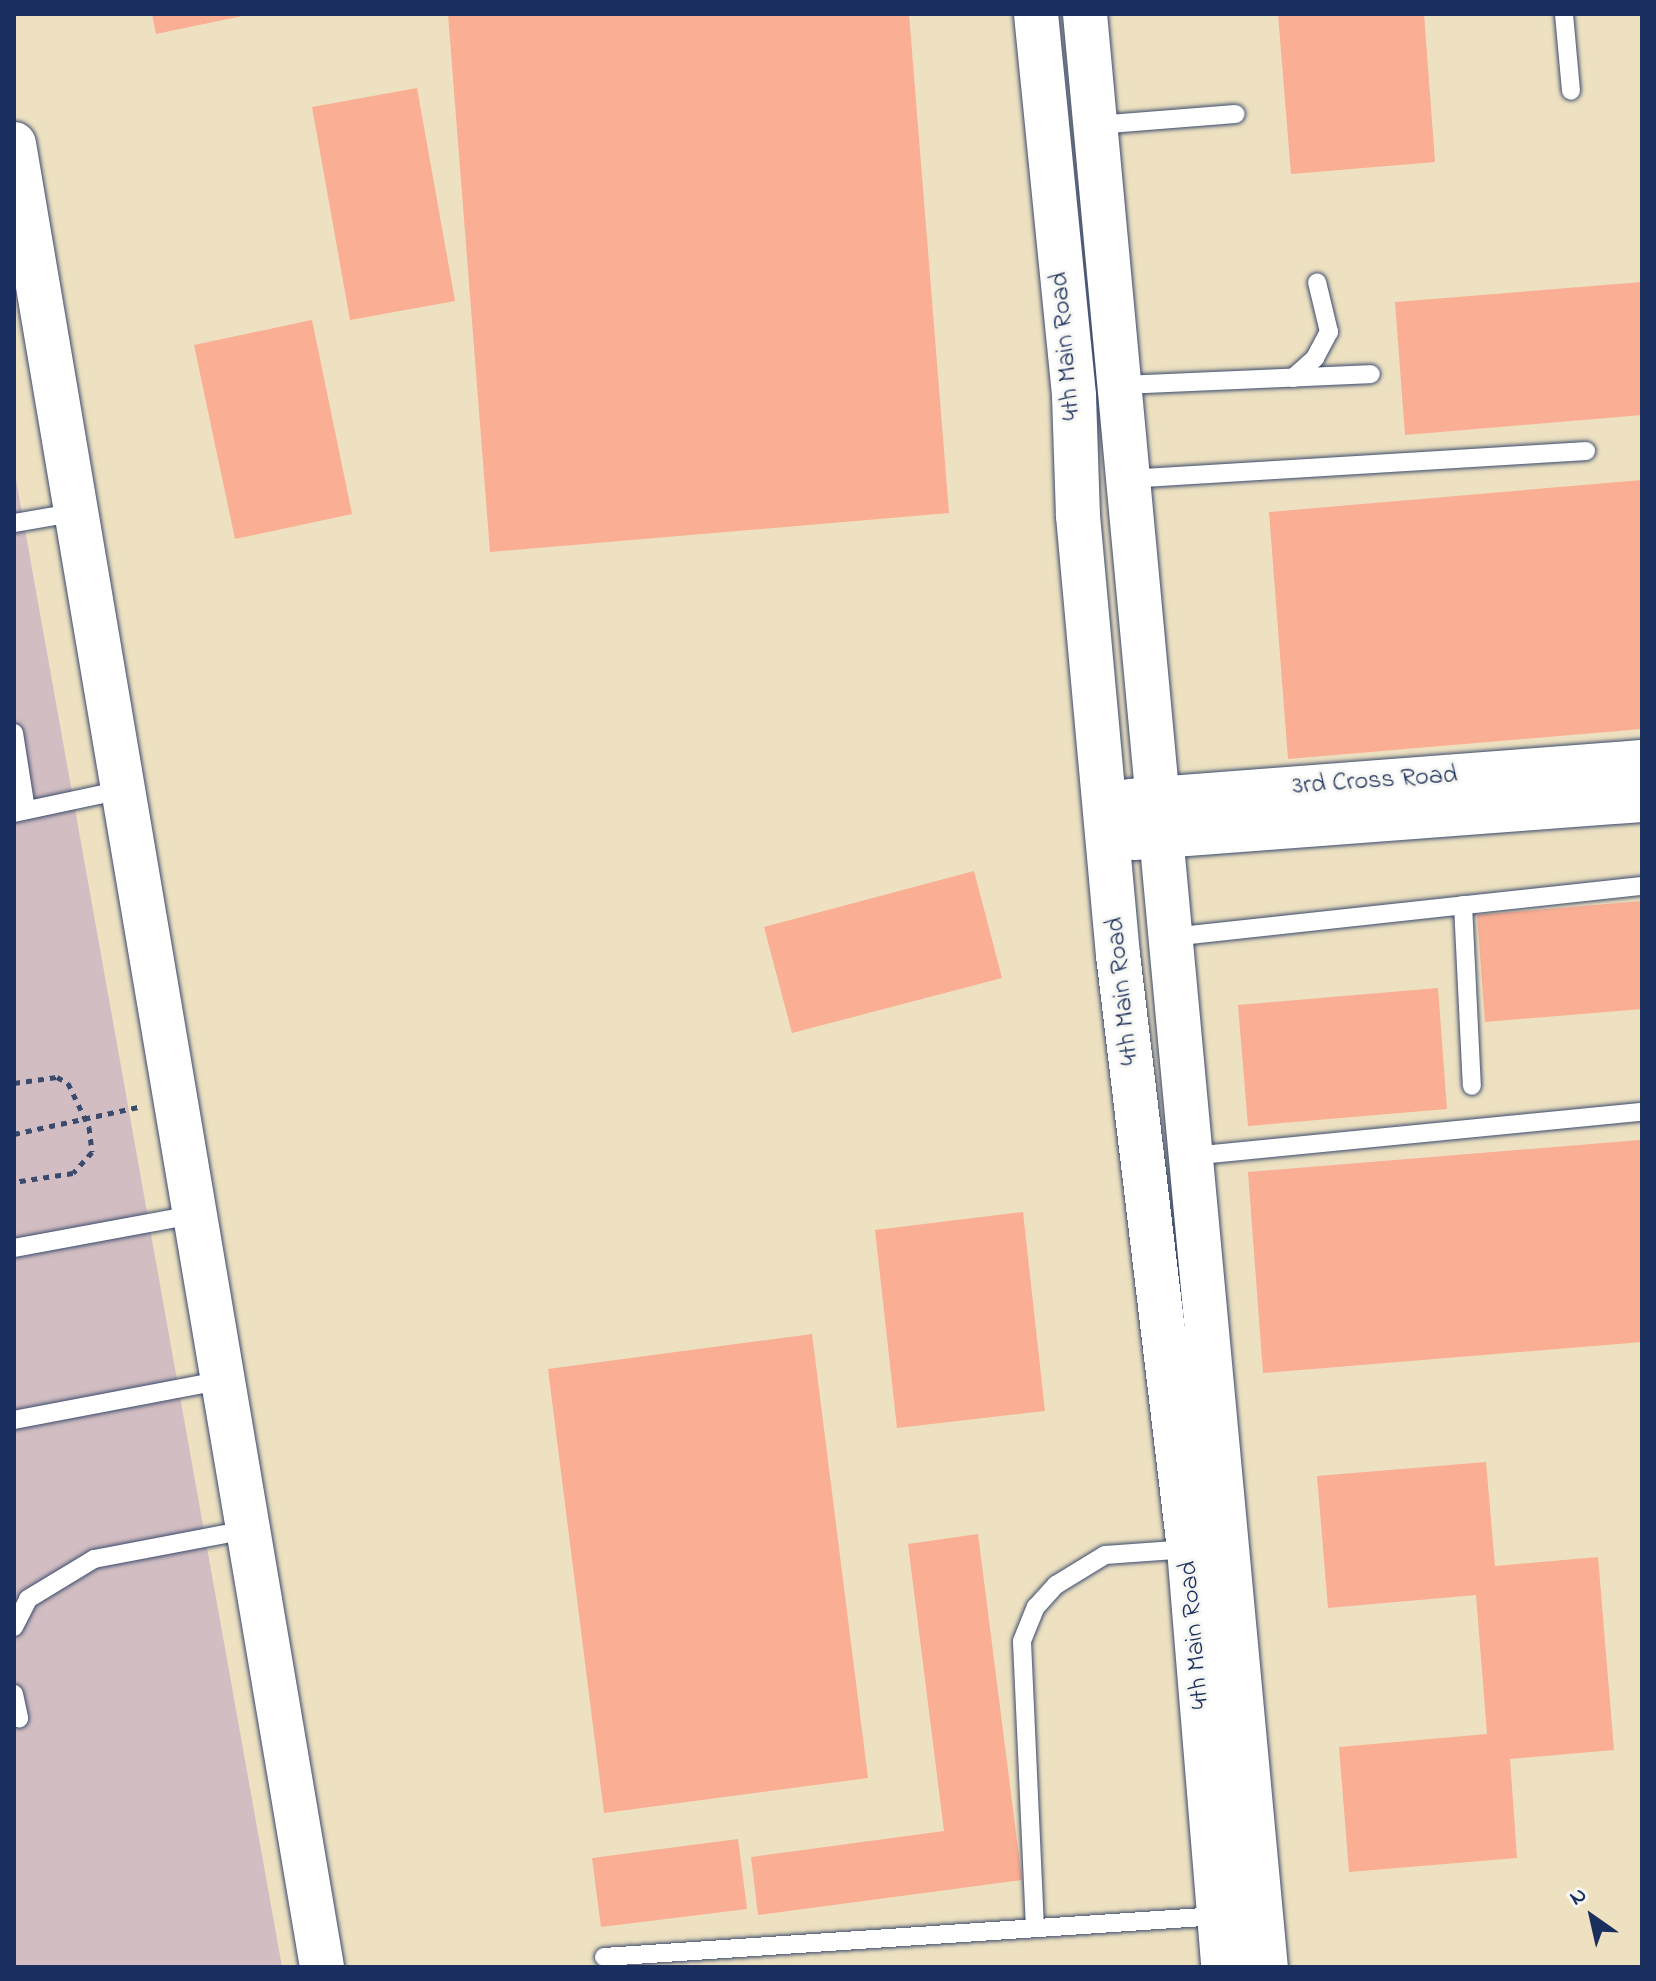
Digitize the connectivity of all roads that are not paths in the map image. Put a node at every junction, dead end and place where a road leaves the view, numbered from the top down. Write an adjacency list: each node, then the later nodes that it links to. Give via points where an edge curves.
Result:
1 (1036, 14): 22 (street, 4th Main Road)
2 (1085, 14): 6 (street, 4th Main Road)
3 (1564, 14): 4 (lane)
4 (1571, 91)
5 (1236, 114): 6 (lane)
6 (1096, 125): 12 (street, 4th Main Road)
7 (14, 144): 42 (street)
8 (1317, 282): 11 (lane, via 1329,332 1315,358)
9 (14, 316): 15 (street)
10 (1371, 374): 11 (lane)
11 (1293, 378): 12 (lane)
12 (1120, 385): 14 (street, 4th Main Road)
13 (1586, 451): 14 (lane)
14 (1128, 479): 21 (street, 4th Main Road)
15 (34, 519): 18 (street)
16 (14, 733): 20 (lane)
17 (1642, 762): 21 (street, 3rd Cross Road)
18 (108, 793): 20 (lane); 29 (street)
19 (1642, 800): 21 (street)
20 (20, 811)
21 (1160, 817): 22 (street); 25 (street, 4th Main Road)
22 (1109, 822): 34 (street, 4th Main Road, via 1118,955)
23 (1642, 886): 24 (lane)
24 (1463, 905): 25 (lane); 26 (lane)
25 (1171, 937): 28 (street, 4th Main Road)
26 (1472, 1086)
27 (1642, 1112): 28 (lane)
28 (1191, 1156): 44 (street, 4th Main Road)
29 (176, 1218): 30 (lane); 31 (street)
30 (14, 1248)
31 (203, 1384): 32 (lane); 33 (street)
32 (14, 1420)
33 (225, 1534): 35 (lane, via 94,1559 28,1599); 41 (street, via 267,1744)
34 (1189, 1549): 38 (street, 4th Main Road); 39 (lane, via 1105,1555 1056,1585 1036,1607 1022,1641)
35 (14, 1627)
36 (14, 1694): 37 (lane)
37 (19, 1718)
38 (1218, 1916): 39 (lane); 43 (street, 4th Main Road)
39 (1035, 1928): 40 (lane)
40 (604, 1957)
41 (302, 1967)
42 (322, 1967)
43 (1223, 1967)
44 (1266, 1967)

